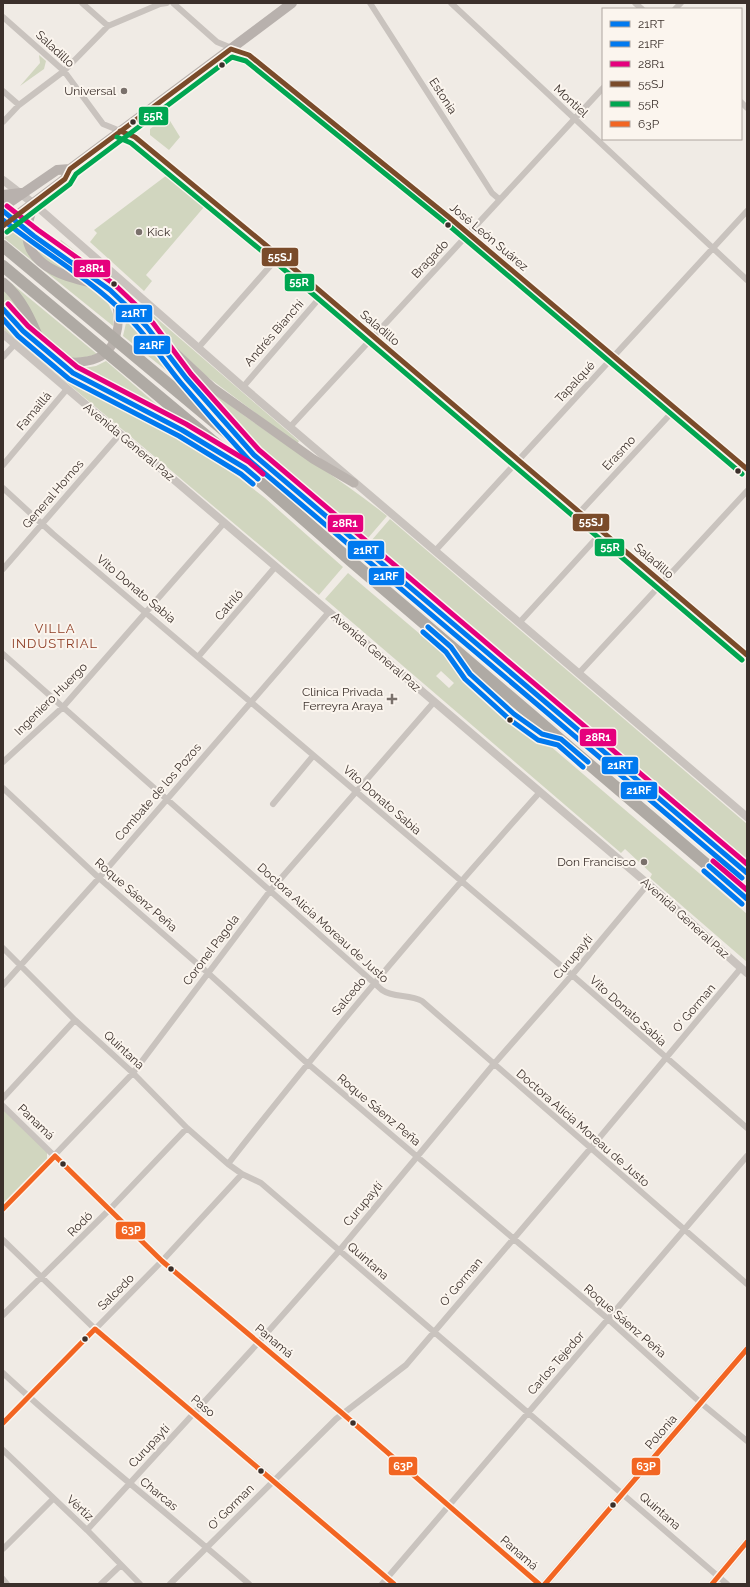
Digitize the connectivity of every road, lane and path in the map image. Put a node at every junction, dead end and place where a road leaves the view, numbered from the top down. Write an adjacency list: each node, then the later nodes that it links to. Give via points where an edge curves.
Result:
1 (82, 3): 8 (street)
2 (167, 3): 8 (street)
3 (173, 3): 9 (street, José León Suárez, via 217,42)
4 (292, 3): 9 (main road)
5 (370, 3): 21 (street, Estonia, via 492,193)
6 (451, 3): 14 (street, Montiel)
7 (3, 17): 10 (street, Saladillo)
8 (108, 26): 10 (street)
9 (231, 49): 16 (main road); 27 (street, José León Suárez, via 249,55)
10 (64, 71): 13 (street); 16 (street, Saladillo, via 103,124)
11 (602, 89): 14 (street, Bragado)
12 (3, 91): 13 (street)
13 (19, 105): 15 (street)
14 (574, 119): 21 (street, Bragado); 29 (street, Montiel)
15 (3, 122)
16 (120, 131): 17 (main road); 30 (street, Saladillo, via 135,137)
17 (70, 169): 19 (main road, via 57,170); 22 (main road, via 65,179)
18 (3, 180): 19 (street)
19 (21, 193): 20 (main road); 22 (street); 23 (main road)
20 (3, 195)
21 (500, 200): 27 (street, Bragado)
22 (34, 204): 26 (main road); 34 (main road, via 27,232 30,248 38,258 56,272); 42 (street)
23 (3, 207)
24 (3, 211): 34 (main road)
25 (747, 211): 29 (street, Tapalqué)
26 (3, 226)
27 (468, 234): 40 (street, Bragado); 44 (street, José León Suárez)
28 (5, 248): 51 (highway)
29 (713, 248): 32 (street, Montiel); 44 (street, Tapalqué)
30 (278, 256): 36 (street, Saladillo); 42 (street)
31 (3, 266): 54 (highway)
32 (747, 280)
33 (3, 283): 43 (highway, via 17,298)
34 (102, 285): 35 (main road)
35 (114, 294): 38 (main road); 43 (main road, via 119,317 116,337 108,352 90,361 79,363 65,362)
36 (323, 294): 40 (street, Saladillo); 46 (street, Andrés Bianchi)
37 (3, 309): 43 (main road, via 22,331)
38 (147, 327): 51 (highway, via 186,378); 56 (main road, via 213,388 313,458)
39 (3, 334): 41 (street, Avenida General Paz)
40 (373, 336): 49 (street, Bragado); 52 (street, Saladillo)
41 (15, 344): 45 (street); 47 (street, Avenida General Paz)
42 (198, 348): 46 (street)
43 (47, 352): 54 (highway, via 85,380 182,430)
44 (614, 356): 48 (street, José León Suárez); 52 (street, Tapalqué)
45 (3, 358)
46 (242, 387): 49 (street)
47 (67, 389): 50 (street, Avenida General Paz); 53 (street, Famaillá)
48 (676, 408): 55 (street, José León Suárez); 59 (street, Erasmo)
49 (290, 427): 56 (street)
50 (120, 434): 60 (street, Avenida General Paz); 61 (street, General Hornos)
51 (254, 455): 85 (highway)
52 (518, 460): 59 (street, Saladillo); 63 (street, Tapalqué)
53 (3, 465)
54 (245, 468): 90 (highway)
55 (747, 468)
56 (354, 483): 63 (street)
57 (3, 488): 61 (street, Vito Donato Sabia)
58 (747, 491): 66 (street)
59 (579, 513): 62 (street, Saladillo)
60 (224, 523): 64 (street, Avenida General Paz); 67 (street, Ingeniero Huergo)
61 (42, 524): 65 (street, General Hornos); 67 (street, Vito Donato Sabia)
62 (602, 532): 66 (street, Saladillo); 69 (street)
63 (435, 551): 69 (street)
64 (276, 566): 68 (street, Avenida General Paz); 72 (street, Catriló)
65 (3, 569)
66 (662, 583): 71 (street, Saladillo); 73 (street)
67 (147, 612): 72 (street, Vito Donato Sabia); 76 (street, Ingeniero Huergo)
68 (329, 612): 74 (street, Combate de los Pozos); 75 (street, Avenida General Paz)
69 (519, 623): 73 (street)
70 (3, 654): 76 (street, Doctora Alicia Moreau de Justo)
71 (747, 655)
72 (198, 657): 74 (street, Vito Donato Sabia)
73 (579, 673): 84 (street)
74 (250, 701): 77 (street, Vito Donato Sabia); 82 (street, Combate de los Pozos)
75 (434, 702): 80 (street, Coronel Pagola); 81 (street, Avenida General Paz)
76 (63, 707): 78 (street, Ingeniero Huergo); 82 (street, Doctora Alicia Moreau de Justo)
77 (313, 756): 80 (street, Vito Donato Sabia); 83 (street)
78 (3, 762)
79 (3, 788): 86 (street, Roque Sáenz Peña)
80 (356, 792): 87 (street, Vito Donato Sabia); 89 (street, Coronel Pagola)
81 (540, 792): 87 (street, Salcedo); 88 (street, Avenida General Paz)
82 (167, 799): 86 (street, Combate de los Pozos); 89 (street, Doctora Alicia Moreau de Justo)
83 (273, 804)
84 (747, 817)
85 (747, 873)
86 (99, 878): 92 (street, Combate de los Pozos); 94 (street, Roque Sáenz Peña)
87 (460, 882): 95 (street, Vito Donato Sabia); 96 (street, Salcedo)
88 (648, 884): 93 (street, Avenida General Paz); 95 (street, Curupaytí)
89 (270, 891): 94 (street, Coronel Pagola); 96 (street, Doctora Alicia Moreau de Justo)
90 (747, 899)
91 (3, 948): 92 (street, Quintana)
92 (21, 966): 97 (street, Combate de los Pozos); 98 (street, Quintana)
93 (744, 971): 99 (street, O' Gorman)
94 (208, 973): 100 (street, Roque Sáenz Peña); 102 (street, Coronel Pagola)
95 (572, 975): 99 (street, Vito Donato Sabia); 101 (street, Curupaytí)
96 (374, 982): 100 (street, Salcedo); 101 (street, Doctora Alicia Moreau de Justo, via 386,993 422,1002)
97 (3, 985)
98 (75, 1020): 102 (street, Quintana); 103 (street)
99 (665, 1059): 106 (street, Vito Donato Sabia); 107 (street, O' Gorman)
100 (307, 1063): 110 (street, Roque Sáenz Peña); 111 (street, Salcedo)
101 (493, 1065): 107 (street, Doctora Alicia Moreau de Justo); 110 (street, Curupaytí)
102 (134, 1073): 105 (street, Quintana); 108 (street, Coronel Pagola)
103 (3, 1098)
104 (3, 1106): 108 (street, Panamá)
105 (187, 1128): 111 (street, Quintana); 114 (street, Rodó)
106 (747, 1128)
107 (590, 1149): 115 (street, Doctora Alicia Moreau de Justo); 116 (street, O' Gorman)
108 (55, 1156): 113 (street, Coronel Pagola); 114 (street, Panamá)
109 (747, 1156): 115 (street, Carlos Tejedor)
110 (417, 1157): 116 (street, Roque Sáenz Peña); 118 (street, Curupaytí)
111 (228, 1164): 112 (street, Quintana)
112 (242, 1174): 118 (street, Quintana, via 261,1184); 119 (street, Salcedo)
113 (3, 1209)
114 (110, 1209): 119 (street, Panamá); 120 (street, Rodó)
115 (685, 1229): 121 (street, Doctora Alicia Moreau de Justo); 123 (street, Carlos Tejedor)
116 (512, 1239): 123 (street, Roque Sáenz Peña); 125 (street, O' Gorman)
117 (3, 1240): 120 (street, Paso)
118 (339, 1251): 125 (street, Quintana); 126 (street, Curupaytí)
119 (162, 1261): 124 (street, Salcedo); 126 (street, Panamá)
120 (42, 1277): 122 (street, Rodó); 124 (street, Paso)
121 (747, 1284)
122 (3, 1315)
123 (608, 1319): 130 (street, Roque Sáenz Peña); 131 (street, Carlos Tejedor)
124 (95, 1329): 129 (street, Salcedo); 132 (street, Paso)
125 (433, 1332): 131 (street, Quintana); 133 (street, O' Gorman, via 401,1369)
126 (258, 1343): 132 (street, Curupaytí); 133 (street, Panamá)
127 (747, 1349): 130 (street, Polonia)
128 (3, 1373): 129 (street, Charcas)
129 (29, 1397): 134 (street, Salcedo); 138 (street, Charcas)
130 (702, 1403): 135 (street, Roque Sáenz Peña); 139 (street, Polonia)
131 (528, 1412): 139 (street, Quintana); 141 (street, Carlos Tejedor)
132 (194, 1413): 137 (street, Paso); 138 (street, Curupaytí)
133 (342, 1413): 137 (street, O' Gorman); 141 (street, Panamá)
134 (3, 1423)
135 (747, 1441)
136 (3, 1450): 140 (street, Vértiz)
137 (274, 1480): 144 (street, O' Gorman); 148 (street, Paso)
138 (129, 1484): 142 (street, Curupaytí); 144 (street, Charcas)
139 (624, 1494): 147 (street, Quintana); 158 (street, Polonia)
140 (53, 1499): 142 (street, Vértiz); 145 (street)
141 (448, 1505): 148 (street, Carlos Tejedor); 157 (street, Panamá)
142 (87, 1530): 146 (street, Vértiz)
143 (747, 1542): 147 (street)
144 (207, 1546): 153 (street, O' Gorman); 154 (street, Charcas)
145 (3, 1549)
146 (122, 1565): 151 (street); 152 (street, Vértiz)
147 (718, 1576): 159 (street); 160 (street, Quintana)
148 (388, 1578): 155 (street, Carlos Tejedor); 156 (street, Paso)
149 (3, 1579): 150 (street)
150 (7, 1584)
151 (101, 1584)
152 (140, 1584)
153 (170, 1584)
154 (249, 1584)
155 (382, 1584)
156 (394, 1584)
157 (539, 1584)
158 (545, 1584)
159 (712, 1584)
160 (727, 1584)

